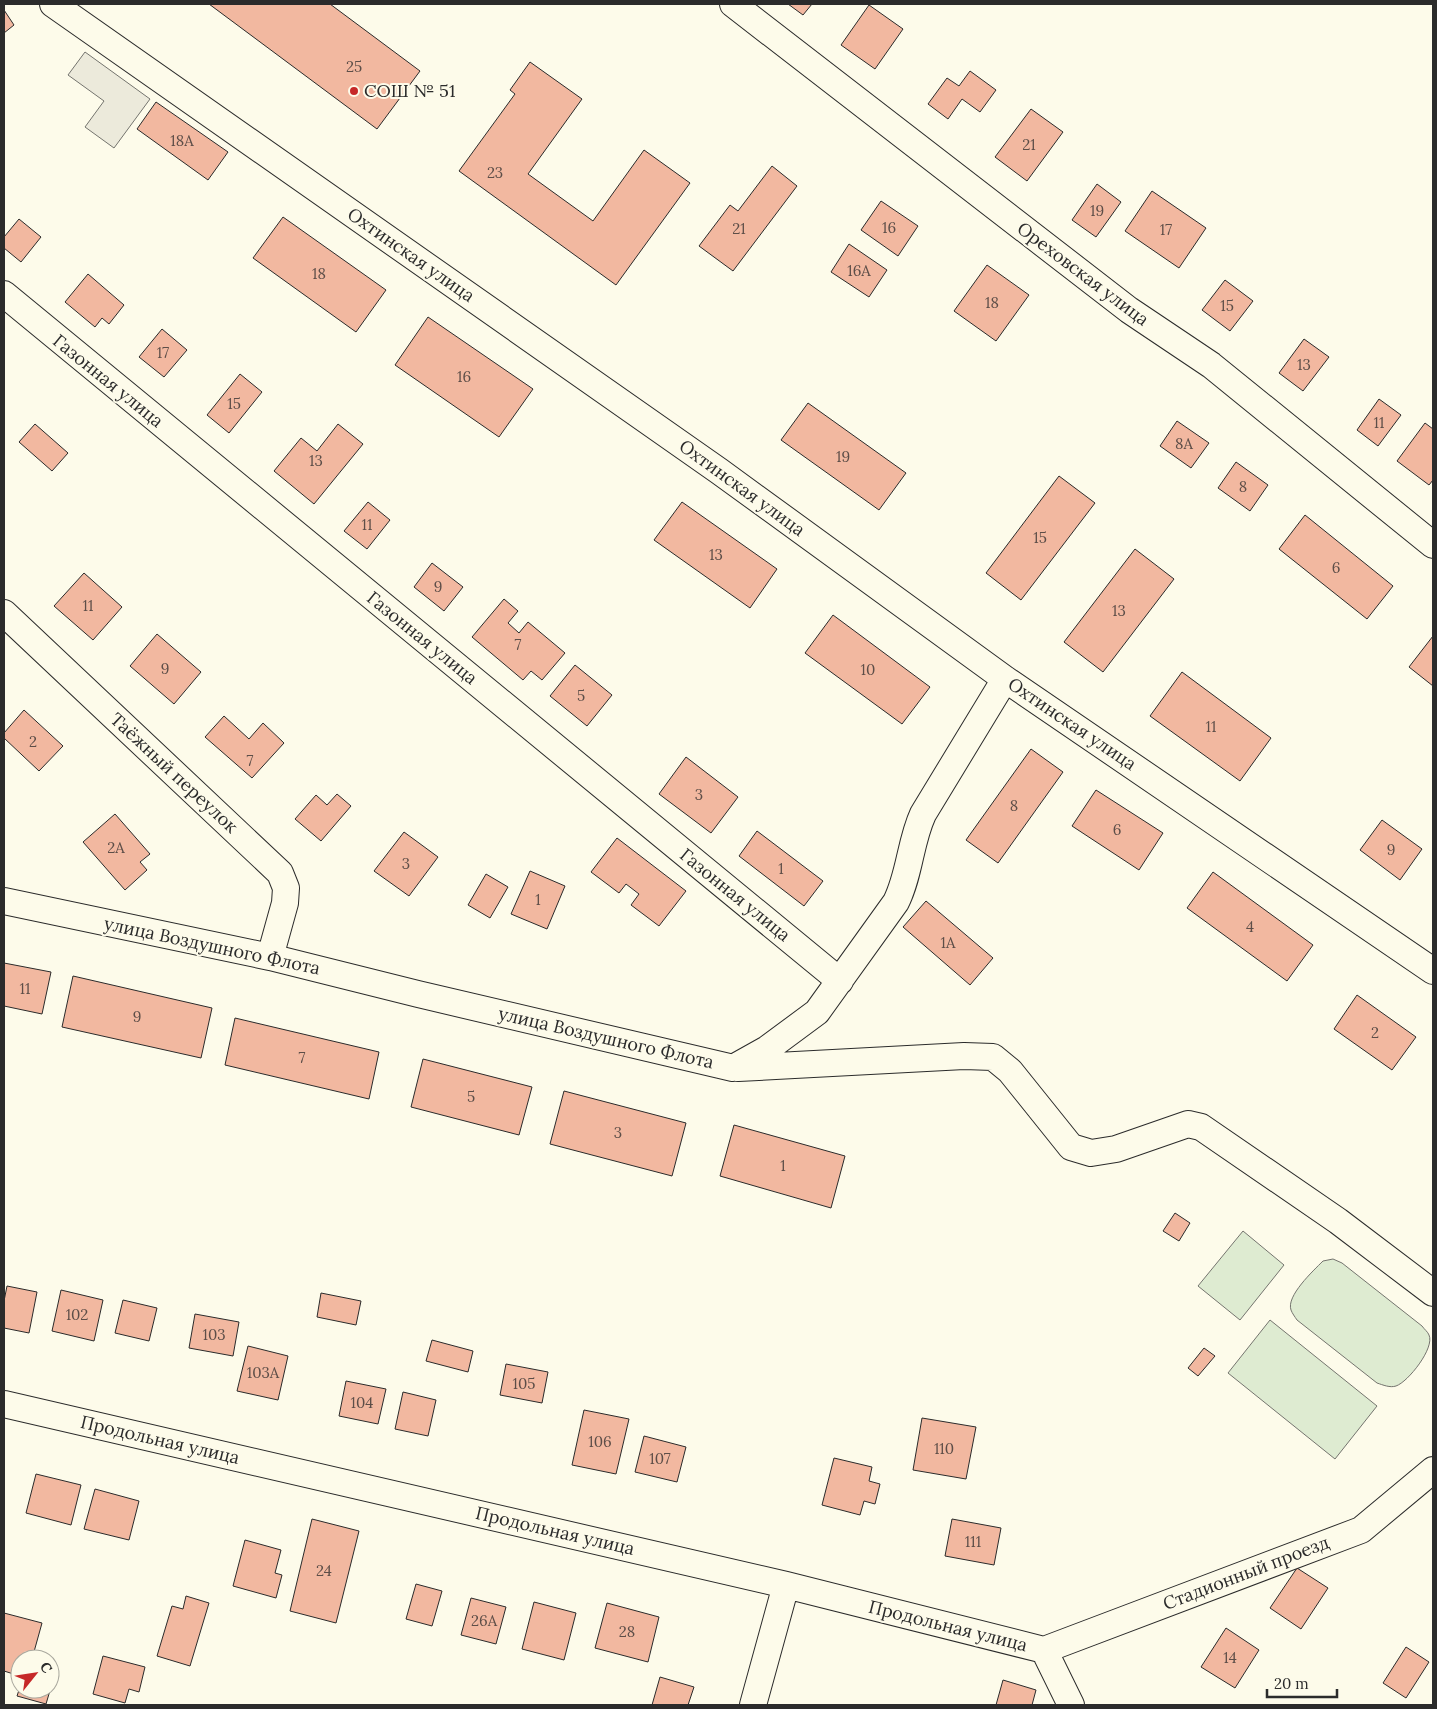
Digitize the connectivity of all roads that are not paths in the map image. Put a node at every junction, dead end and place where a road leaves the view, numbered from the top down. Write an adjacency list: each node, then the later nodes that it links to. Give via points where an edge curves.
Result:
1 (53, 4): 6 (street, Охтинская улица, via 719,471)
2 (733, 4): 4 (street, Ореховская улица, via 1129,310 1211,365)
3 (4, 294): 10 (street, Газонная улица)
4 (1433, 545)
5 (4, 613): 8 (street, Таёжный переулок, via 280,873 286,888 285,903)
6 (1005, 679): 9 (street, Охтинская улица); 10 (street, улица Воздушного Флота, via 923,814 896,902)
7 (4, 901): 8 (street, улица Воздушного Флота)
8 (270, 957): 11 (street, улица Воздушного Флота)
9 (1433, 971)
10 (840, 981): 11 (street, улица Воздушного Флота, via 817,1012 767,1049)
11 (732, 1068): 12 (street, via 993,1057 1010,1071 1072,1147 1091,1153 1116,1149 1188,1124 1201,1128 1338,1221)
12 (1433, 1293)
13 (4, 1404): 15 (street, Продольная улица)
14 (1433, 1470): 16 (street, Стадионный проезд, via 1361,1530)
15 (786, 1585): 16 (street, Продольная улица); 17 (street)
16 (1044, 1650): 18 (street, Продольная улица)
17 (753, 1705)
18 (1071, 1705)

